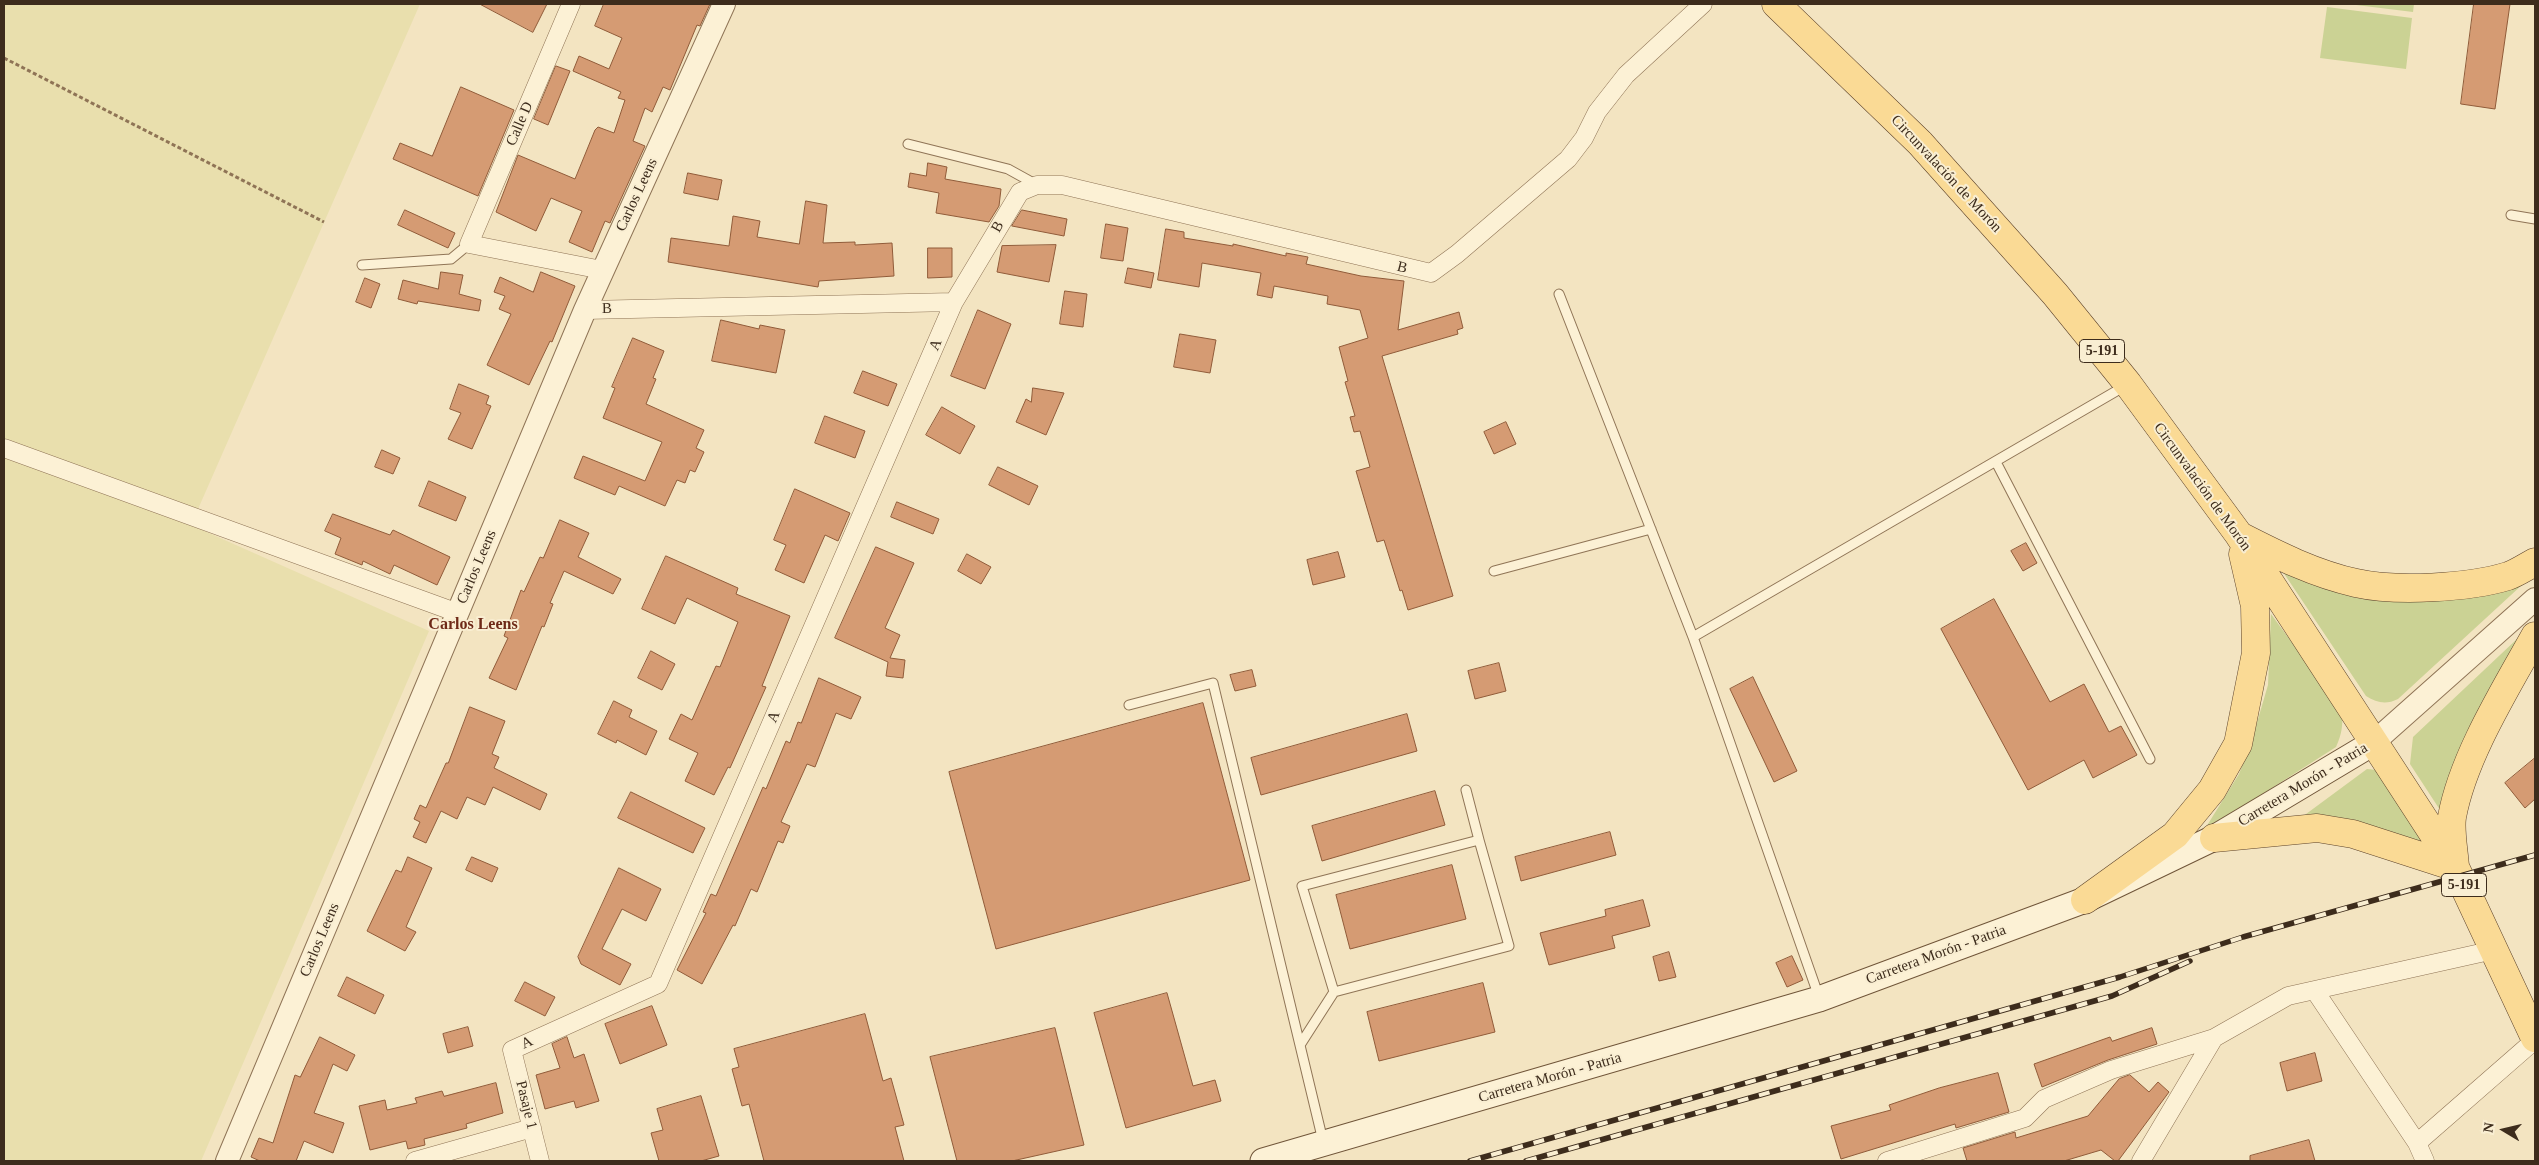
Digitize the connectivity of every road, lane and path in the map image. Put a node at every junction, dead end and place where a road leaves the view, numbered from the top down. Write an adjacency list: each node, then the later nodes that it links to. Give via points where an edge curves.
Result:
1 (572, 4): 11 (street, Calle D)
2 (724, 4): 13 (street, Carlos Leens)
3 (1703, 4): 7 (street, B, via 1626,75 1597,112 1584,138 1568,159 1431,273 1062,185)
4 (1776, 4): 17 (main road, Circunvalación de Morón / 5-191, via 1920,143 2056,294)
5 (4, 58): 10 (path)
6 (908, 144): 7 (lane, via 1008,169)
7 (1037, 185): 15 (street, B, via 1020,192)
8 (2511, 215): 9 (lane)
9 (2535, 219)
10 (324, 222)
11 (469, 244): 12 (lane, via 451,259); 13 (street)
12 (362, 265)
13 (602, 270): 16 (street, Carlos Leens)
14 (1559, 294): 20 (lane)
15 (954, 302): 16 (street, B); 43 (street, A, via 658,984)
16 (584, 310): 25 (street, Carlos Leens)
17 (2128, 384): 19 (lane); 21 (main road, Circunvalación de Morón / 5-191)
18 (4, 448): 25 (street)
19 (1996, 462): 27 (lane); 30 (lane)
20 (1651, 529): 23 (lane); 27 (lane)
21 (2239, 535): 22 (main road, via 2282,558 2358,584 2448,586 2508,576); 29 (main road, Circunvalación de Morón / 5-191); 35 (main road, via 2255,606 2256,653 2238,744 2212,790 2175,835)
22 (2535, 562)
23 (1494, 571)
24 (2535, 599): 29 (street, Carretera Morón - Patria)
25 (458, 613): 47 (street, Carlos Leens)
26 (2535, 636): 34 (main road, via 2462,778 2452,819)
27 (1693, 637): 39 (lane)
28 (1129, 705): 42 (lane, via 1213,683)
29 (2373, 743): 32 (main road, Carretera Morón - Patria); 34 (main road, Circunvalación de Morón / 5-191)
30 (2150, 759)
31 (1466, 790): 33 (lane)
32 (2214, 838): 34 (main road, via 2317,828 2353,834); 35 (main road, Carretera Morón - Patria)
33 (1479, 840): 38 (lane, via 1509,946); 38 (lane, via 1302,886)
34 (2455, 867): 36 (main road, Circunvalación de Morón / 5-191)
35 (2085, 900): 39 (main road, Carretera Morón - Patria)
36 (2494, 950): 37 (street); 41 (main road, Circunvalación de Morón / 5-191)
37 (2315, 991): 40 (street, via 2288,996); 45 (street)
38 (1334, 992): 42 (lane)
39 (1819, 999): 46 (main road, Carretera Morón - Patria)
40 (2214, 1038): 51 (street, via 2102,1074 2044,1099 2025,1118); 52 (street)
41 (2535, 1039): 45 (street)
42 (1300, 1045): 46 (lane)
43 (512, 1050): 44 (street, Pasaje 1)
44 (532, 1128): 48 (street); 49 (street, Pasaje 1)
45 (2417, 1143): 53 (street)
46 (1324, 1144): 50 (main road, Carretera Morón - Patria)
47 (227, 1161)
48 (415, 1161)
49 (540, 1161)
50 (1263, 1161)
51 (1887, 1161)
52 (2141, 1161)
53 (2425, 1161)

